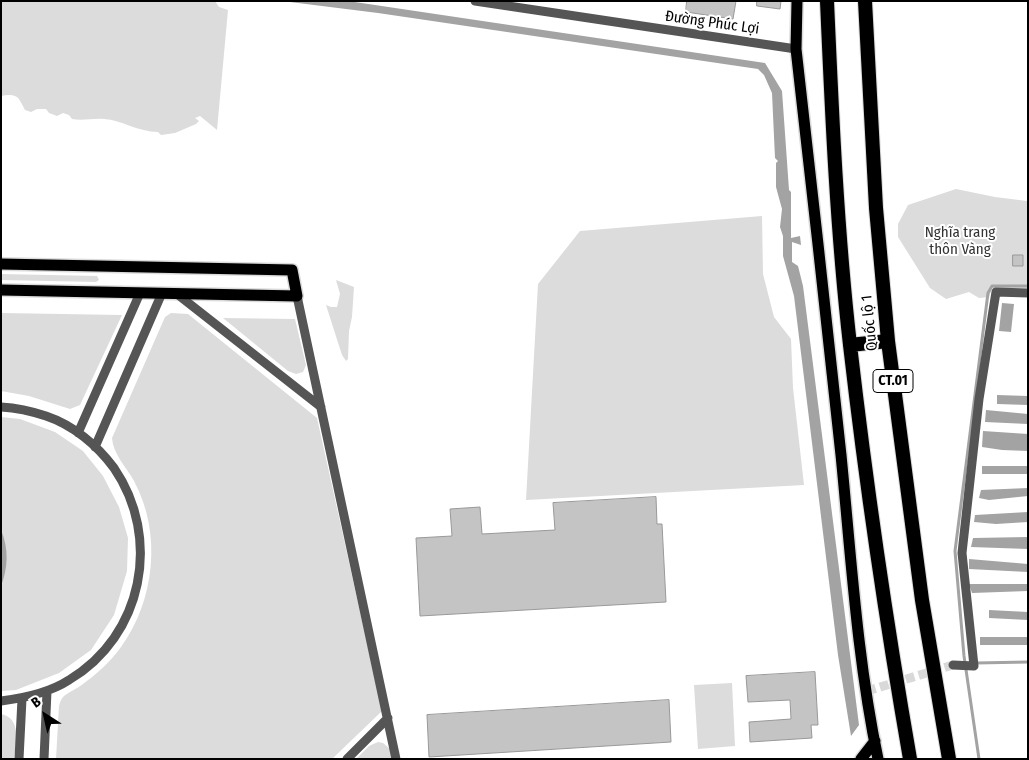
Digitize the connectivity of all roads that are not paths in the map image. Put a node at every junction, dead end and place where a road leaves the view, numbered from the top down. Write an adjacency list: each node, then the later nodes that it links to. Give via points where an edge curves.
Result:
1 (475, 1): 5 (street, Đường Phúc Lợi)
2 (796, 1): 6 (main road)
3 (827, 1): 15 (highway, Quốc lộ 1 / CT.01, via 837,209)
4 (865, 1): 14 (highway, Quốc lộ 1 / CT.01, via 876,208)
5 (531, 5): 6 (street, Đường Phúc Lợi)
6 (796, 49): 25 (main road, via 855,600)
7 (1, 264): 13 (main road, via 292,270)
8 (1, 290): 9 (main road)
9 (140, 293): 10 (main road); 18 (street)
10 (162, 293): 12 (main road); 19 (street)
11 (1028, 293): 20 (street, via 996,292 979,399 962,553 974,666)
12 (177, 294): 13 (main road); 17 (street)
13 (297, 296): 17 (street)
14 (888, 341): 15 (highway); 33 (highway, Quốc lộ 1 / CT.01, via 922,600)
15 (850, 345): 32 (highway, Quốc lộ 1 / CT.01, via 884,606)
16 (1, 407): 18 (street, via 47,416)
17 (321, 407): 24 (street)
18 (78, 433): 19 (street)
19 (95, 447): 21 (street, via 122,481 133,504 141,553 139,579 122,626 108,647 90,665)
20 (953, 665)
21 (47, 691): 22 (street); 27 (street)
22 (22, 699): 23 (street); 26 (street)
23 (1, 701)
24 (388, 718): 28 (street); 29 (street)
25 (875, 741): 30 (main road); 31 (main road)
26 (19, 759)
27 (44, 759)
28 (347, 759)
29 (396, 759)
30 (861, 759)
31 (878, 759)
32 (910, 759)
33 (949, 759)

